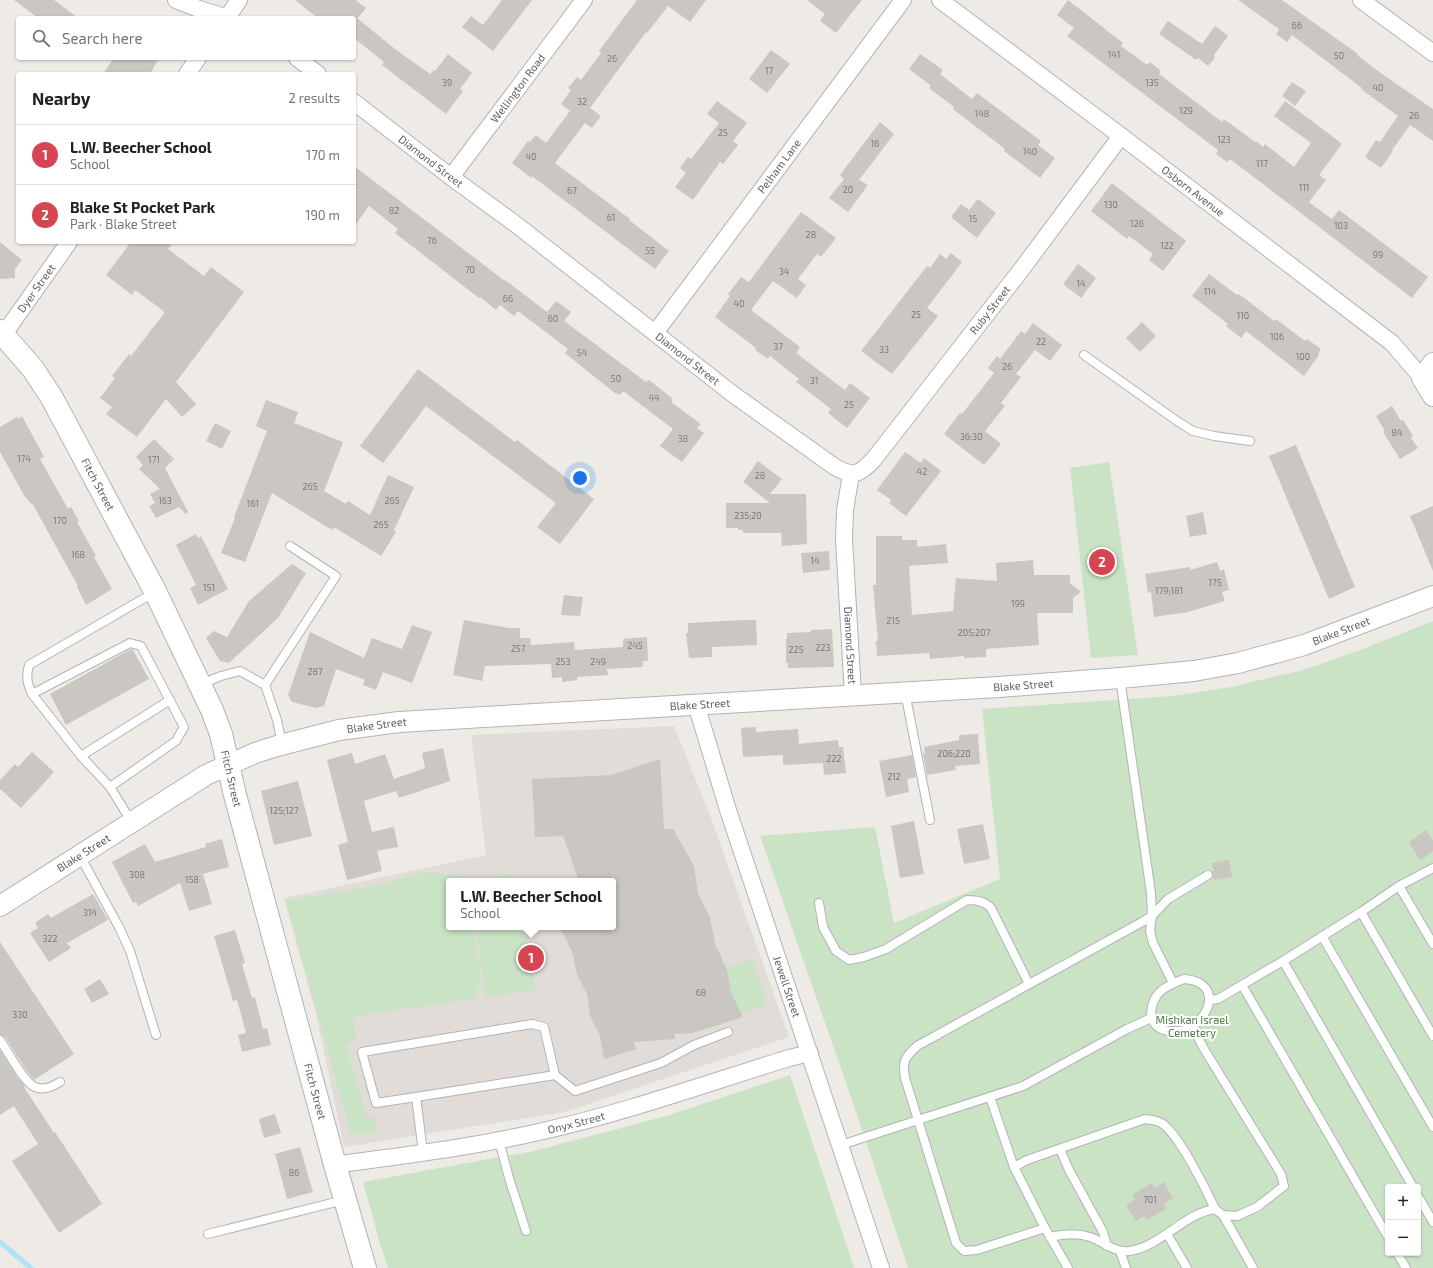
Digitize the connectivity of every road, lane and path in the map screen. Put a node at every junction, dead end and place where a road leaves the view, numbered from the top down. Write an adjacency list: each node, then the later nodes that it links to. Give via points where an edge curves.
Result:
1 (176, 0): 7 (street)
2 (239, 0): 8 (street)
3 (584, 0): 16 (street, Wellington Road)
4 (903, 0): 19 (street, Pelham Lane)
5 (940, 0): 15 (street, Osborn Avenue)
6 (1361, 0): 9 (street)
7 (220, 16)
8 (228, 16)
9 (1433, 53)
10 (197, 60): 12 (street)
11 (300, 60): 13 (street)
12 (188, 72)
13 (315, 72)
14 (356, 104): 16 (street, Diamond Street)
15 (1121, 136): 21 (street, Osborn Avenue); 24 (street, Ruby Street, via 1021,270 874,458 865,468)
16 (451, 177): 19 (street, Diamond Street)
17 (68, 244): 18 (street, Dyer Street)
18 (2, 333): 26 (main road, Fitch Street, via 33,368 52,398)
19 (655, 333): 24 (street, Diamond Street, via 834,468)
20 (1084, 355): 23 (lane, via 1194,431)
21 (1428, 371): 22 (street, Osborn Avenue)
22 (1433, 396)
23 (1250, 441)
24 (851, 474): 33 (street, Diamond Street, via 844,539)
25 (290, 546): 30 (lane, via 336,576)
26 (155, 591): 29 (main road, Fitch Street); 32 (lane, via 29,665 26,676)
27 (1433, 596): 28 (street, Blake Street, via 1304,645 1265,656 1194,671)
28 (1120, 678): 31 (street, Blake Street); 49 (lane, via 1151,893)
29 (200, 685): 30 (lane, via 240,671); 38 (main road, Fitch Street, via 221,734)
30 (265, 685): 36 (lane, via 277,720)
31 (905, 692): 33 (street, Blake Street); 40 (lane)
32 (32, 694): 34 (lane, via 130,643 141,646); 37 (lane)
33 (853, 695): 35 (street, Blake Street)
34 (170, 700): 37 (lane); 39 (lane, via 184,727 176,741)
35 (696, 704): 36 (street, Blake Street, via 399,722 339,730); 63 (street, Jewell Street, via 728,810)
36 (282, 745): 38 (street, Blake Street)
37 (81, 756): 39 (lane)
38 (228, 765): 41 (street, Blake Street, via 206,775); 74 (main road, Fitch Street)
39 (110, 787): 41 (lane)
40 (930, 820)
41 (131, 821): 42 (street, Blake Street)
42 (80, 855): 47 (street, Blake Street); 60 (lane, via 130,951)
43 (1433, 868): 45 (lane)
44 (1208, 875): 49 (lane, via 1168,899)
45 (1399, 886): 48 (lane); 51 (lane)
46 (819, 903): 54 (lane, via 823,927 836,951 849,960 886,949 967,900 986,903 991,908)
47 (0, 906)
48 (1361, 912): 50 (lane); 61 (lane)
49 (1152, 916): 53 (lane, via 1150,931 1153,943); 54 (lane)
50 (1322, 936): 52 (lane); 69 (lane)
51 (1433, 944)
52 (1283, 961): 55 (lane); 76 (lane)
53 (1173, 983): 56 (lane, via 1184,979 1195,980 1207,990); 57 (lane, via 1154,998)
54 (1029, 984): 68 (lane, via 917,1046 906,1056 903,1068)
55 (1242, 985): 56 (lane, via 1218,999); 84 (lane)
56 (1210, 1000): 58 (lane, via 1207,1010)
57 (1151, 1018): 58 (lane, via 1160,1029 1166,1031 1180,1031); 67 (lane, via 1023,1086)
58 (1192, 1026): 80 (lane, via 1281,1174 1284,1186 1257,1207 1237,1216)
59 (728, 1032): 64 (lane, via 694,1045 661,1063 575,1091)
60 (156, 1035)
61 (1433, 1036)
62 (0, 1040): 65 (lane, via 26,1081 35,1088 50,1088)
63 (810, 1053): 70 (street, Onyx Street, via 615,1112); 71 (street, Jewell Street)
64 (555, 1075): 66 (lane); 66 (lane, via 544,1028 532,1024 362,1052 376,1104)
65 (60, 1082)
66 (416, 1097): 73 (lane)
67 (990, 1097): 68 (lane); 75 (lane)
68 (919, 1121): 71 (lane); 82 (lane, via 956,1243 964,1251 977,1250)
69 (1433, 1128)
70 (499, 1140): 73 (street, Onyx Street); 83 (lane, via 508,1178)
71 (841, 1145): 92 (street, Jewell Street)
72 (1060, 1149): 75 (lane); 79 (lane, via 1145,1119 1156,1121 1164,1125 1174,1136); 88 (lane, via 1103,1232)
73 (423, 1152): 74 (street, Onyx Street)
74 (335, 1165): 77 (main road, Fitch Street)
75 (1014, 1167): 82 (lane)
76 (1411, 1184)
77 (345, 1200): 85 (lane); 91 (main road, Fitch Street)
78 (1421, 1201): 81 (lane)
79 (1216, 1209): 80 (lane); 86 (lane, via 1204,1210)
80 (1223, 1215): 96 (lane)
81 (1433, 1222)
82 (1045, 1228): 87 (lane)
83 (526, 1231)
84 (1385, 1233)
85 (208, 1234)
86 (1167, 1234): 89 (lane, via 1147,1245); 95 (lane)
87 (1050, 1236): 88 (lane, via 1064,1234 1090,1237); 93 (lane)
88 (1107, 1246): 89 (lane)
89 (1120, 1251): 94 (lane)
90 (1399, 1256): 97 (lane)
91 (365, 1268)
92 (881, 1268)
93 (1068, 1268)
94 (1126, 1268)
95 (1187, 1268)
96 (1253, 1268)
97 (1406, 1268)

